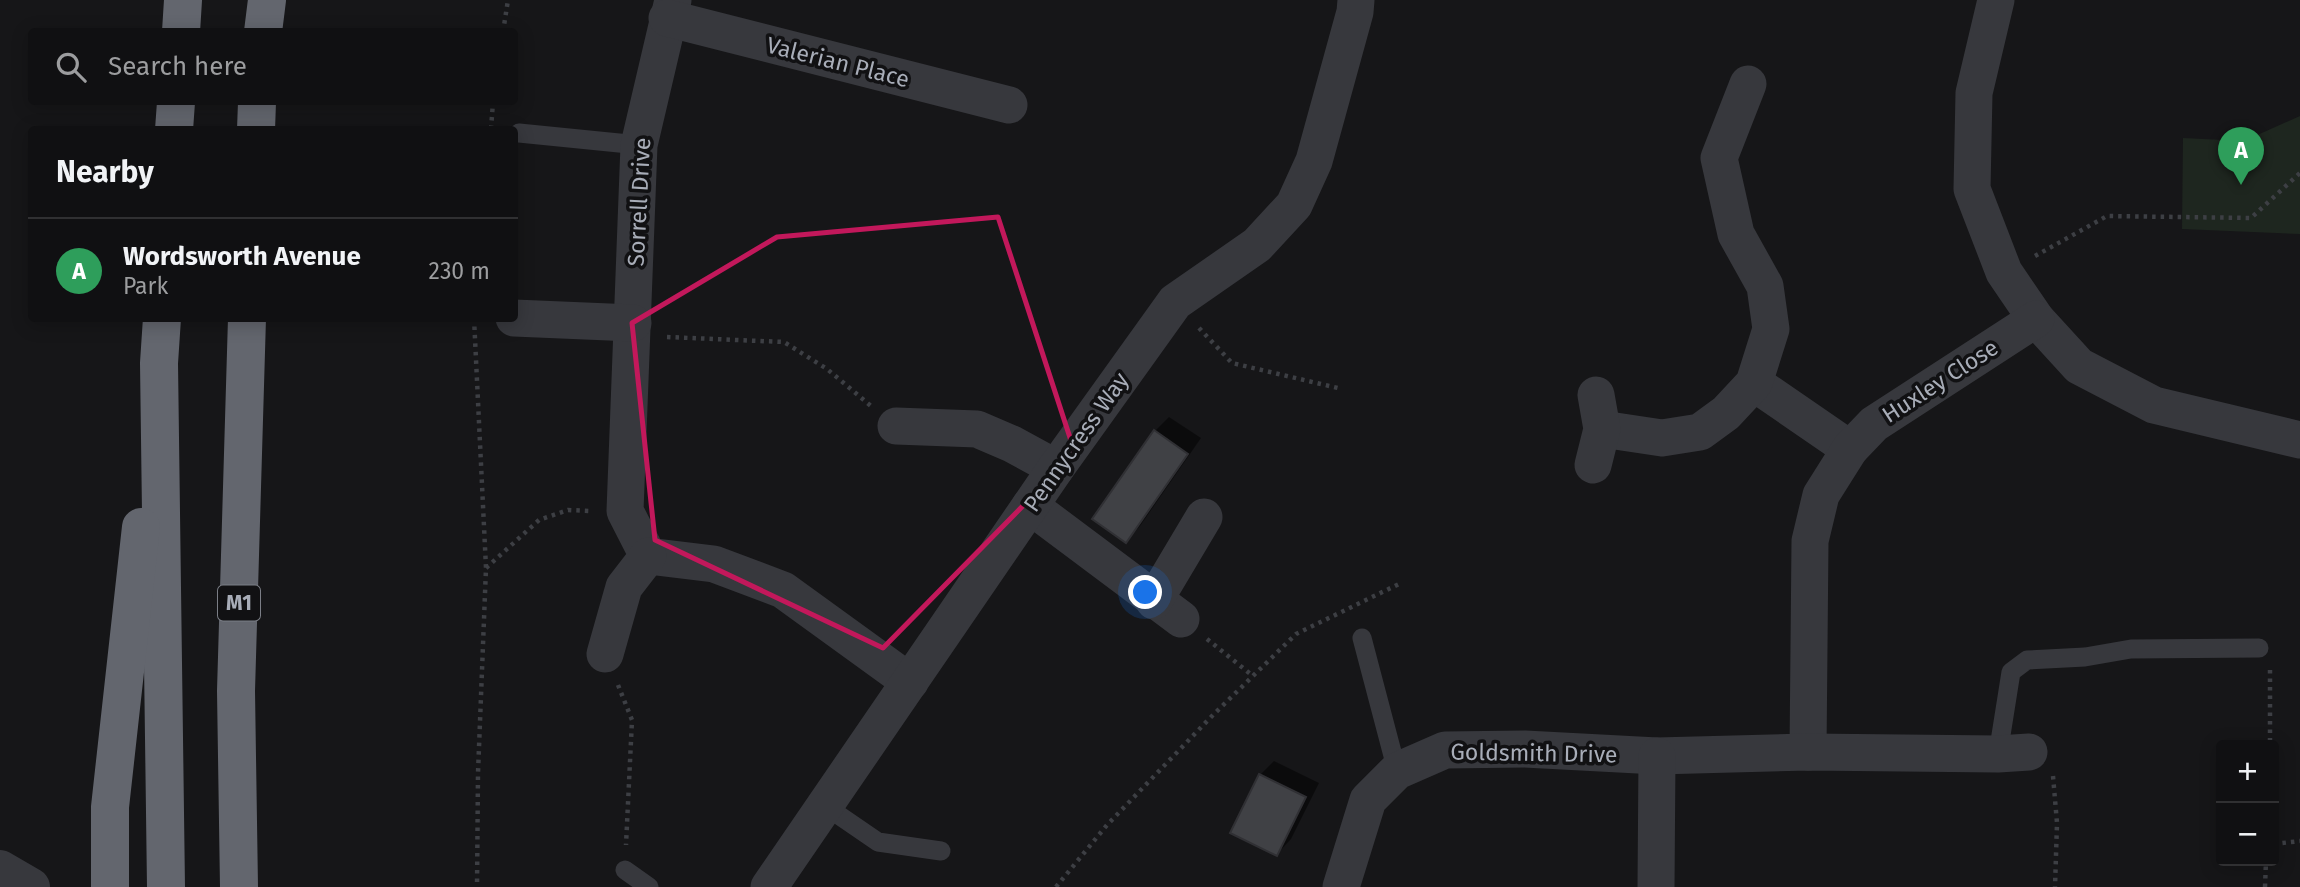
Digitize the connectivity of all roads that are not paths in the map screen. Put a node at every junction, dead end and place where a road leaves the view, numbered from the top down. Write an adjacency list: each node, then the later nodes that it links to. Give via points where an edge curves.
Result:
1 (183, 0): 6 (highway)
2 (267, 0): 7 (highway)
3 (1356, 0): 27 (street, Pennycress Way, via 1314,161 1294,205 1257,245 1175,302)
4 (1996, 0): 17 (street, via 1974,93 1972,189 2004,272)
5 (670, 9): 11 (street, Valerian Place); 15 (street, Sorrell Drive)
6 (181, 28)
7 (264, 28)
8 (1748, 84): 22 (street, via 1719,159 1736,234 1765,286 1771,329)
9 (176, 105): 12 (highway)
10 (257, 105): 13 (highway)
11 (1009, 105)
12 (174, 126)
13 (256, 126)
14 (519, 133): 15 (lane)
15 (639, 145): 20 (street, Sorrell Drive)
16 (518, 318): 20 (street)
17 (2036, 319): 24 (street, via 2079,366 2154,405); 25 (street, Huxley Close, via 1874,424)
18 (162, 322): 21 (highway)
19 (247, 322): 35 (highway, M1)
20 (632, 329): 30 (street, Sorrell Drive, via 625,511)
21 (159, 363): 43 (highway, via 110,807); 44 (highway)
22 (1754, 383): 25 (street); 26 (street, via 1700,432 1662,438 1599,412)
23 (896, 426): 27 (street, via 977,429)
24 (2300, 440)
25 (1850, 449): 36 (street, Huxley Close, via 1821,495 1811,541)
26 (1593, 465)
27 (1056, 468): 28 (street, Pennycress Way)
28 (1030, 506): 29 (street, via 1168,610); 34 (street, Pennycress Way)
29 (1204, 517)
30 (648, 556): 33 (street, via 624,587); 34 (street, via 714,564 783,590)
31 (1362, 638): 39 (lane)
32 (2259, 648): 37 (lane, via 2131,649 2027,660 2011,672)
33 (606, 654)
34 (909, 682): 40 (street, Pennycress Way)
35 (236, 691): 45 (highway, M1); 46 (highway)
36 (1808, 752): 37 (street, Goldsmith Drive); 38 (street, Goldsmith Drive)
37 (2013, 753)
38 (1657, 755): 39 (street, Goldsmith Drive, via 1445,750); 50 (street)
39 (1397, 771): 49 (street, Goldsmith Drive, via 1368,800)
40 (824, 805): 41 (lane, via 878,842); 48 (street, Pennycress Way)
41 (941, 851)
42 (625, 870): 47 (lane)
43 (110, 887)
44 (166, 887)
45 (239, 887)
46 (257, 887)
47 (649, 887)
48 (769, 887)
49 (1341, 887)
50 (1656, 887)

